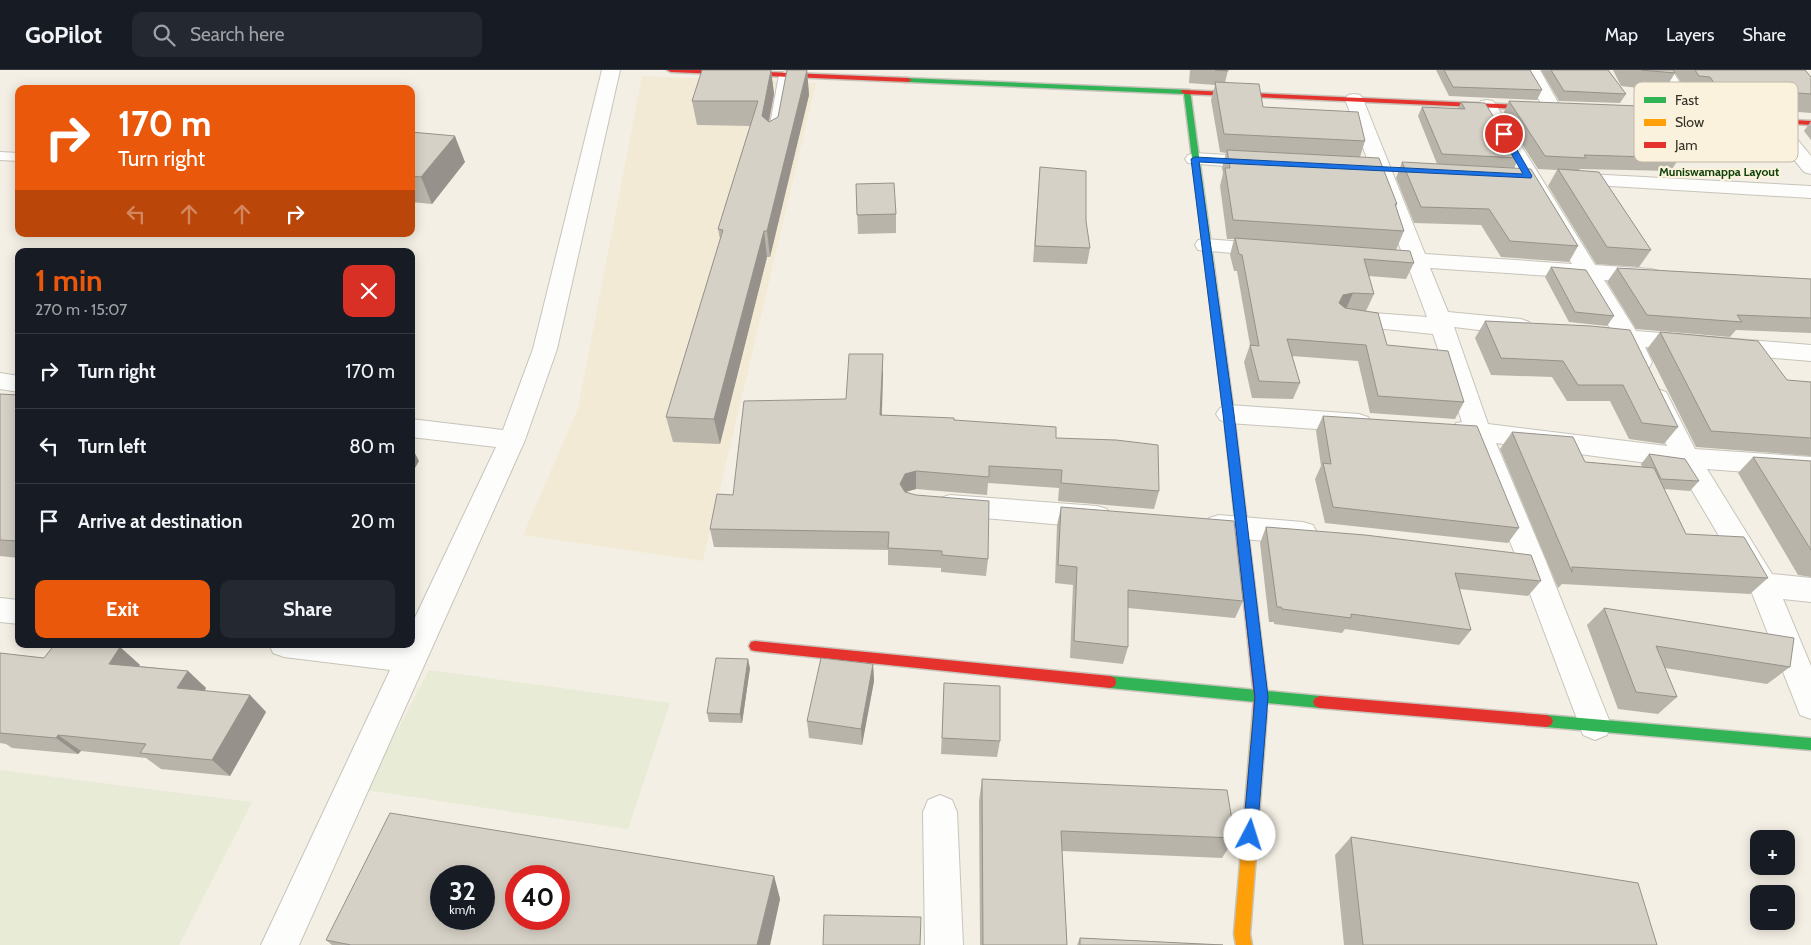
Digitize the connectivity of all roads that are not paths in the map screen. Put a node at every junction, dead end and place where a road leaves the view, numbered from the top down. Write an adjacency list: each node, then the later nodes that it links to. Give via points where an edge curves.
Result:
1 (611, 70): 43 (street, via 545,349)
2 (671, 70): 5 (street)
3 (1531, 70): 10 (street)
4 (1663, 70): 6 (street)
5 (785, 75): 7 (street); 15 (lane)
6 (1670, 82)
7 (1187, 92): 8 (street); 19 (street)
8 (1354, 99): 9 (street); 27 (street)
9 (1487, 105): 10 (street); 22 (street)
10 (1556, 108)
11 (1598, 110): 12 (street)
12 (1634, 112)
13 (1798, 122): 14 (street)
14 (1811, 123)
15 (773, 141)
16 (1798, 152): 21 (street)
17 (0, 156): 18 (lane)
18 (15, 157)
19 (1195, 159): 20 (street); 24 (street)
20 (1274, 164)
21 (1811, 168)
22 (1519, 176): 23 (street); 28 (street)
23 (1811, 192)
24 (1206, 246): 25 (street); 38 (street)
25 (1292, 251)
26 (1378, 257): 27 (street)
27 (1416, 260): 28 (street); 31 (street)
28 (1588, 272): 29 (street); 34 (street)
29 (1674, 277)
30 (1346, 318): 31 (street)
31 (1440, 322): 32 (street); 42 (street)
32 (1542, 329)
33 (1590, 334): 34 (street)
34 (1628, 338): 35 (street); 44 (street)
35 (1811, 353)
36 (0, 381): 37 (street)
37 (15, 383)
38 (1228, 414): 39 (street); 49 (street)
39 (1382, 425)
40 (415, 428): 43 (street)
41 (1440, 429): 42 (street)
42 (1478, 431): 44 (street); 52 (street)
43 (512, 440): 59 (street)
44 (1686, 458): 45 (street); 53 (street)
45 (1811, 467)
46 (926, 502): 47 (street)
47 (1126, 519)
48 (1193, 524): 49 (street)
49 (1240, 528): 50 (street); 60 (street)
50 (1327, 535)
51 (1502, 555): 52 (street)
52 (1531, 559): 62 (street)
53 (1763, 586): 54 (street); 61 (street)
54 (1811, 590)
55 (0, 610): 56 (street)
56 (15, 612)
57 (755, 646): 60 (street)
58 (318, 648): 59 (street)
59 (411, 659): 65 (street)
60 (1261, 697): 62 (street); 67 (street, via 1242,934)
61 (1811, 705)
62 (1596, 726): 63 (street)
63 (1811, 744)
64 (940, 812): 66 (street)
65 (280, 945)
66 (944, 945)
67 (1244, 945)

